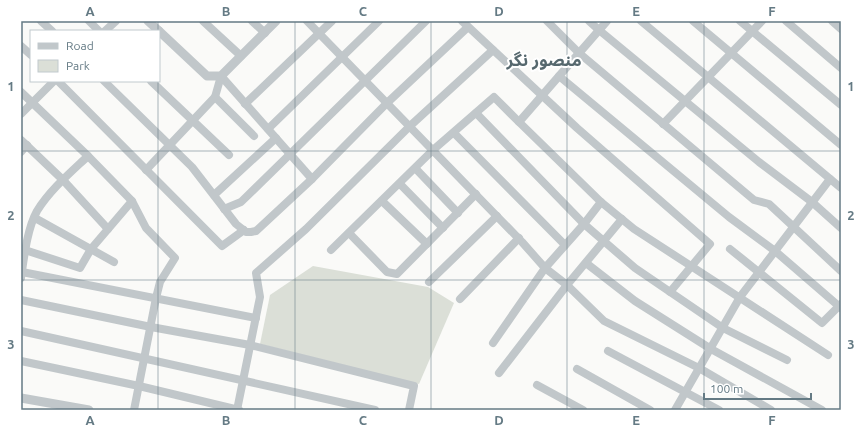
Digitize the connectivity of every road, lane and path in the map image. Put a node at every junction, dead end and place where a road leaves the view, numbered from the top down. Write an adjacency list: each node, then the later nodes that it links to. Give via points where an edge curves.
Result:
1 (41, 21): 23 (street)
2 (88, 21): 24 (street)
3 (116, 21): 25 (street)
4 (148, 21): 26 (street)
5 (203, 21): 37 (street)
6 (252, 21): 30 (street)
7 (276, 21): 30 (street)
8 (307, 21): 31 (street)
9 (332, 21): 31 (street)
10 (379, 21): 38 (street)
11 (426, 21): 43 (street)
12 (547, 21): 34 (street)
13 (589, 21): 27 (street)
14 (607, 21): 27 (street)
15 (641, 21): 42 (street)
16 (693, 21): 35 (street)
17 (740, 21): 28 (street)
18 (762, 21): 28 (street)
19 (786, 21): 39 (street)
20 (832, 21): 22 (street)
21 (465, 24): 33 (street); 53 (street)
22 (841, 28)
23 (51, 30)
24 (98, 30)
25 (106, 30)
26 (158, 30)
27 (599, 30): 34 (street); 51 (street)
28 (752, 31): 35 (street); 55 (street)
29 (160, 32): 40 (street, via 206,76)
30 (265, 33): 37 (street)
31 (319, 33): 38 (street); 54 (street)
32 (21, 46): 36 (street)
33 (493, 50): 49 (street); 61 (street)
34 (579, 53): 41 (street); 60 (street)
35 (731, 53): 42 (street); 68 (street)
36 (30, 54)
37 (241, 56): 40 (street)
38 (342, 57): 43 (street); 62 (street)
39 (841, 68)
40 (221, 76): 50 (street); 54 (street)
41 (559, 76): 49 (street); 107 (street, via 729,217)
42 (708, 77): 51 (street); 76 (street)
43 (366, 81): 53 (street); 71 (street)
44 (53, 82): 52 (street)
45 (59, 82): 75 (street)
46 (105, 82): 67 (street)
47 (152, 82): 58 (street)
48 (21, 92): 52 (street)
49 (542, 95): 59 (street); 110 (street, via 710,244)
50 (215, 97): 58 (street); 64 (street)
51 (685, 101): 60 (street); 86 (street)
52 (32, 102): 57 (street); 73 (street)
53 (387, 103): 61 (street); 77 (street)
54 (245, 104): 62 (street)
55 (841, 105)
56 (476, 113): 59 (street, via 494,97); 63 (street); 92 (street)
57 (21, 114)
58 (193, 121): 67 (street); 72 (street)
59 (519, 122): 85 (street)
60 (663, 124): 93 (street, via 754,200 769,204)
61 (410, 126): 69 (street); 123 (street, via 306,229 256,273 260,297)
62 (268, 129): 65 (street)
63 (454, 133): 69 (street); 102 (street)
64 (254, 136)
65 (276, 138): 71 (street); 82 (street)
66 (24, 143): 70 (street); 78 (street)
67 (170, 145): 75 (street); 82 (street)
68 (841, 145)
69 (434, 150): 74 (street); 81 (street)
70 (21, 152)
71 (291, 154): 77 (street); 87 (street, via 241,202)
72 (229, 155)
73 (88, 156): 78 (street); 83 (street)
74 (416, 169): 79 (street); 88 (street)
75 (146, 170): 97 (street, via 222,246)
76 (830, 178): 80 (street); 86 (street)
77 (312, 179): 97 (street, via 256,231)
78 (63, 180): 90 (street, via 48,195); 96 (street)
79 (400, 184): 84 (street); 94 (street)
80 (841, 188)
81 (476, 194): 88 (street); 89 (street)
82 (214, 195): 87 (street)
83 (132, 201): 96 (street); 119 (street, via 146,228 175,258 160,282)
84 (382, 201): 98 (street); 101 (street)
85 (601, 202): 91 (street); 92 (street)
86 (812, 202): 93 (street); 95 (street)
87 (224, 210): 97 (street)
88 (458, 213): 94 (street)
89 (497, 216): 99 (street); 115 (street)
90 (34, 218): 103 (street); 105 (street)
91 (622, 219): 100 (street); 110 (street)
92 (584, 224): 100 (street); 102 (street)
93 (794, 226): 107 (street); 112 (street)
94 (443, 228): 101 (street)
95 (841, 228)
96 (108, 229): 103 (street)
97 (244, 230)
98 (349, 232): 101 (street, via 387,272 397,274); 106 (street)
99 (519, 238): 111 (street); 120 (street)
100 (604, 241): 109 (street); 117 (street, via 635,268)
101 (427, 244)
102 (565, 245): 111 (street)
103 (91, 249): 105 (street, via 80,268); 108 (street)
104 (730, 249): 113 (street)
105 (25, 250): 114 (street)
106 (331, 250)
107 (775, 251): 113 (street); 122 (street)
108 (114, 262)
109 (586, 263): 116 (street); 129 (street, via 635,301)
110 (691, 265): 117 (street); 118 (street)
111 (545, 268): 116 (street); 127 (street)
112 (841, 271)
113 (759, 272): 118 (street); 122 (street, via 822,323)
114 (22, 275): 119 (street)
115 (429, 282)
116 (567, 285): 135 (street, via 604,321); 137 (street)
117 (670, 292): 125 (street)
118 (740, 297): 125 (street); 131 (street)
119 (156, 298): 123 (street); 124 (street)
120 (460, 299)
121 (21, 300): 124 (street)
122 (840, 306)
123 (256, 318): 128 (street)
124 (151, 327): 128 (street); 132 (street)
125 (723, 328): 129 (street); 133 (street)
126 (21, 331): 132 (street)
127 (493, 343)
128 (250, 345): 138 (street); 147 (street, via 414,386)
129 (711, 349): 135 (street); 153 (street)
130 (608, 351): 141 (street)
131 (828, 355)
132 (144, 358): 138 (street); 140 (street)
133 (787, 360)
134 (21, 361): 140 (street)
135 (699, 368): 141 (street); 152 (street)
136 (578, 369): 149 (street)
137 (499, 373)
138 (243, 380): 145 (street); 146 (street)
139 (537, 385): 148 (street)
140 (139, 386): 144 (street); 145 (street)
141 (685, 392): 150 (street); 151 (street)
142 (21, 398): 143 (street)
143 (89, 410)
144 (134, 410)
145 (238, 410)
146 (375, 410)
147 (409, 410)
148 (583, 410)
149 (650, 410)
150 (675, 410)
151 (719, 410)
152 (771, 410)
153 (822, 410)

